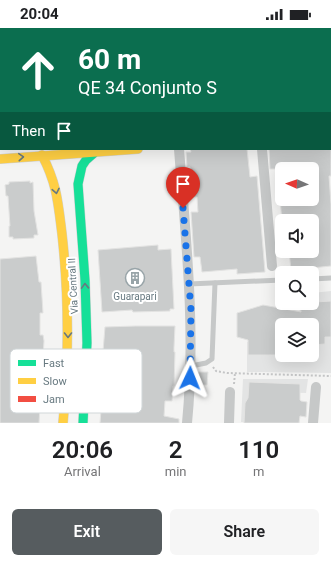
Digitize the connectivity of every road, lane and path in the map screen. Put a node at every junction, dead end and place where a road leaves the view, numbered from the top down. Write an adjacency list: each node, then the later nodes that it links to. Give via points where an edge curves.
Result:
1 (127, 150): 4 (street)
2 (179, 150): 12 (street)
3 (262, 150): 7 (street)
4 (94, 153): 5 (street); 14 (street, Via Central II, one-way to 4, via 78,184 82,164)
5 (42, 155): 6 (street, one-way to 5); 13 (street, Via Central II, one-way to 13, via 56,187 66,271)
6 (0, 158)
7 (272, 266)
8 (331, 278): 9 (lane)
9 (319, 279)
10 (275, 280): 11 (lane)
11 (215, 283): 12 (lane); 15 (lane, via 213,354)
12 (189, 284): 16 (street)
13 (68, 349)
14 (87, 349)
15 (209, 362): 16 (lane); 17 (path, via 216,371 227,373)
16 (191, 366): 24 (street)
17 (331, 376)
18 (316, 387): 26 (street)
19 (230, 392): 25 (street)
20 (64, 413): 22 (street, Via Central II, one-way to 22)
21 (84, 413): 23 (street, Via Central II, one-way to 21)
22 (63, 423)
23 (83, 423)
24 (187, 423)
25 (229, 423)
26 (313, 423)

